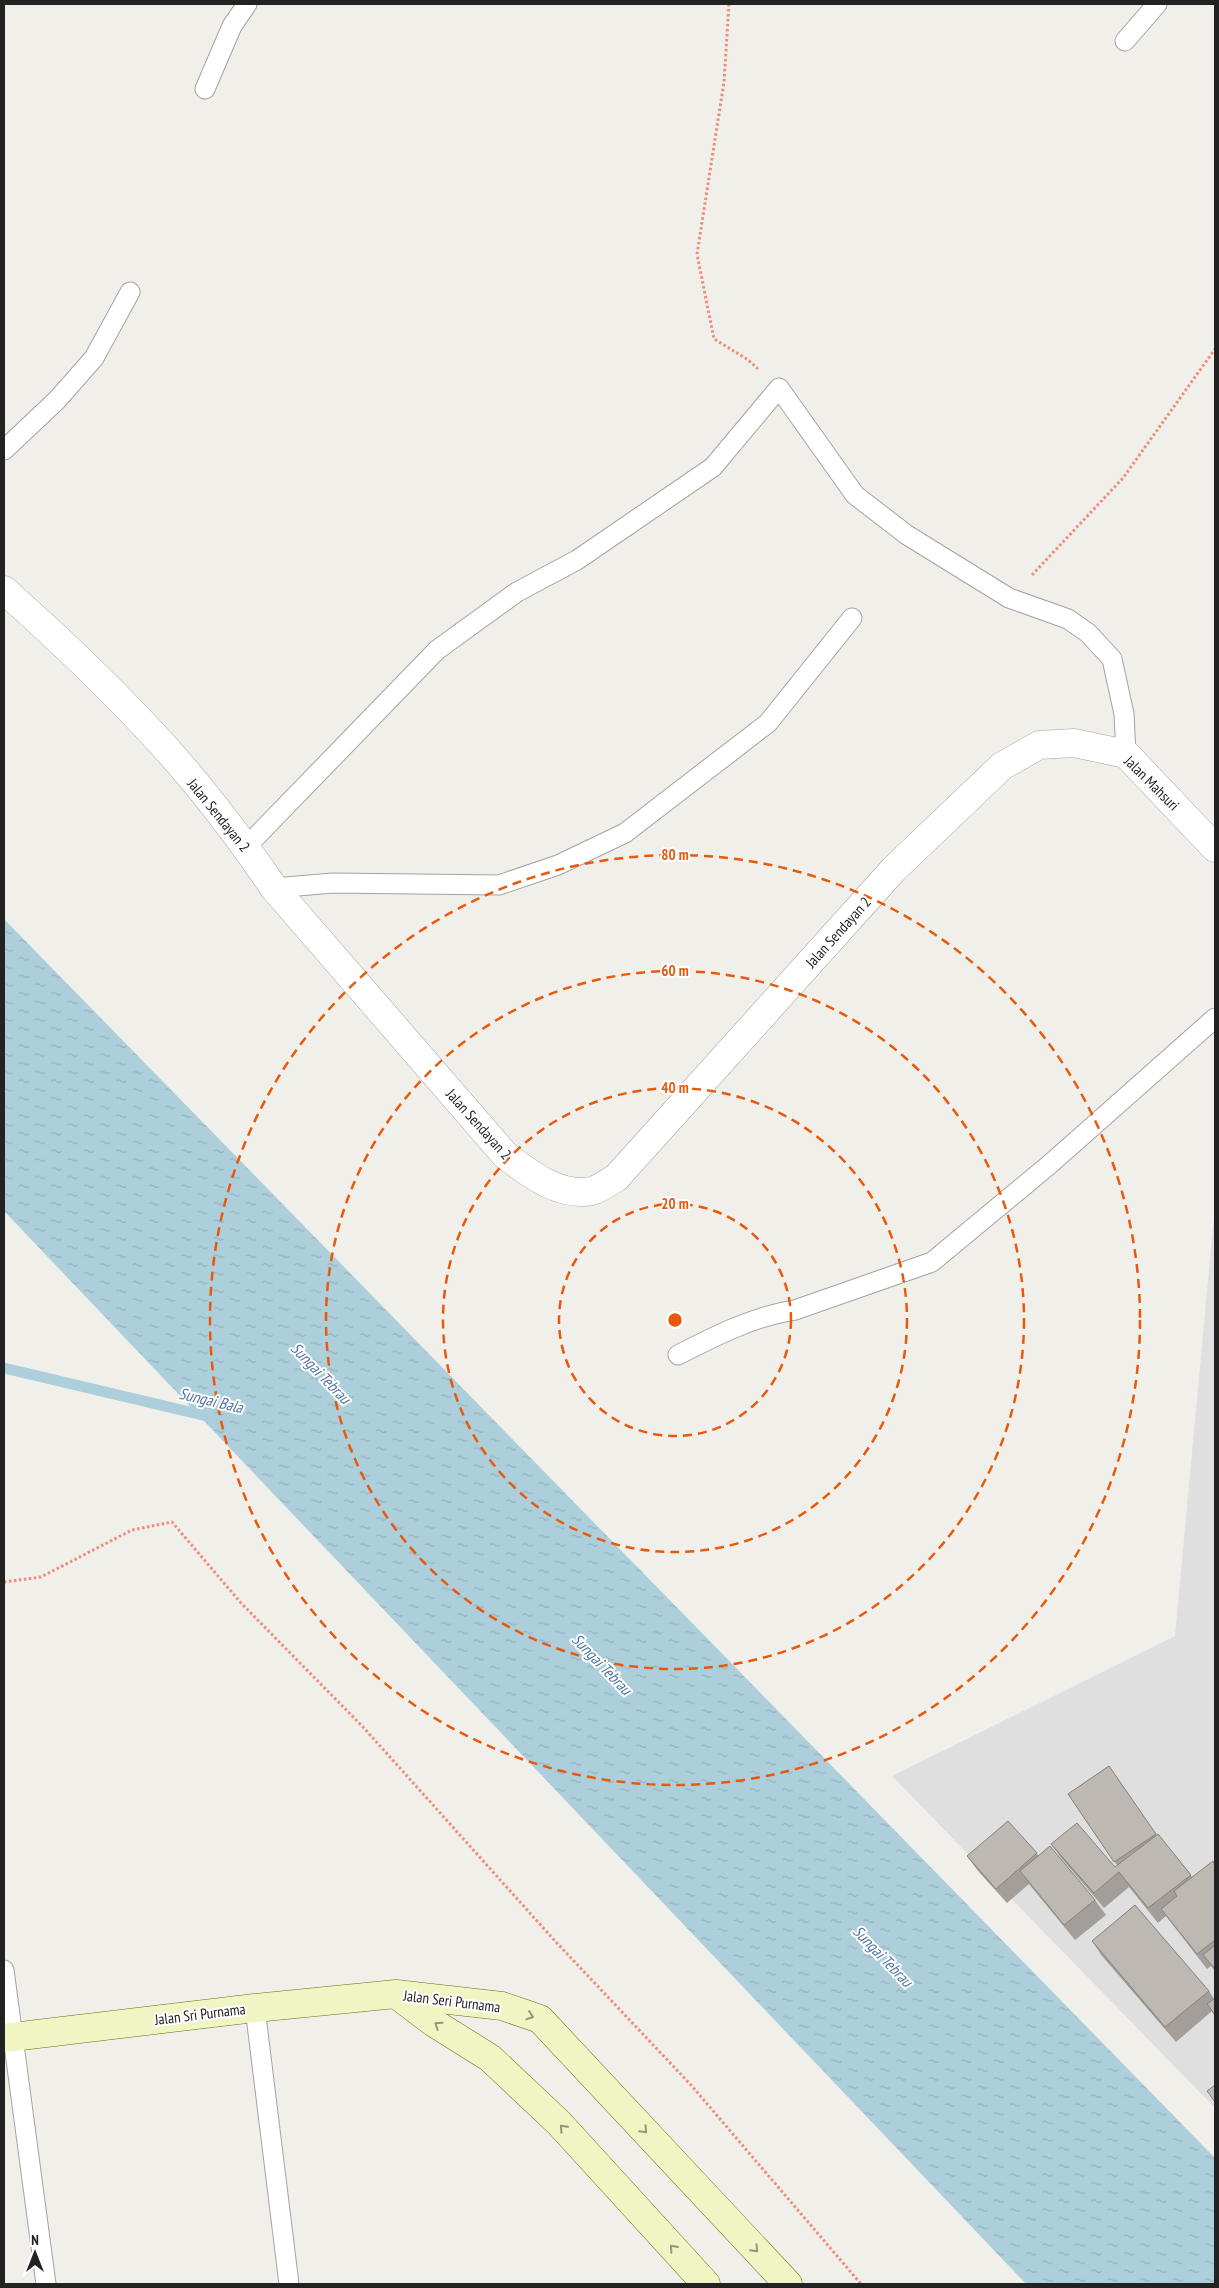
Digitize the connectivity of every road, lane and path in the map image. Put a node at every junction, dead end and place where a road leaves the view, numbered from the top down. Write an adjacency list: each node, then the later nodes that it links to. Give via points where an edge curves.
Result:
1 (247, 4): 5 (lane, via 232,26)
2 (729, 4): 8 (path, via 724,82 697,254 714,339 747,359)
3 (1157, 4): 4 (lane)
4 (1125, 41)
5 (205, 89)
6 (130, 292): 9 (lane, via 94,358 57,400)
7 (1215, 349): 11 (path, via 1122,478)
8 (779, 388): 11 (lane, via 855,495 906,535); 15 (lane, via 713,467 577,560 517,592 437,650)
9 (4, 450)
10 (4, 590): 15 (street, Jalan Sendayan 2, via 74,653 163,745)
11 (1009, 598): 14 (lane, via 1068,619 1088,633 1112,659 1124,714)
12 (852, 618): 17 (lane, via 768,723 625,834 558,865 499,886 333,883)
13 (1074, 744): 14 (street, Jalan Mahsuri); 17 (street, Jalan Sendayan 2, via 1039,745 1002,766 894,869 616,1178 592,1191 564,1190 534,1177 506,1156)
14 (1126, 754): 16 (street, Jalan Mahsuri)
15 (246, 847): 17 (street, Jalan Sendayan 2)
16 (1215, 848)
17 (274, 888)
18 (1215, 1018): 19 (lane, via 1050,1165 932,1262 795,1310 772,1314)
19 (678, 1355)
20 (4, 1582): 29 (path, via 40,1577 132,1530 172,1522 241,1603 363,1727 555,1941 690,2085)
21 (4, 1970): 24 (lane)
22 (396, 1994): 23 (street, Jalan Sri Purnama); 27 (street, Jalan Seri Purnama, one-way to 22, via 559,2123 490,2058 434,2023); 28 (street, Jalan Seri Purnama, one-way to 28, via 502,2006 540,2019)
23 (255, 2008): 24 (street, Jalan Sri Purnama); 26 (lane)
24 (9, 2037): 25 (lane)
25 (46, 2284)
26 (289, 2284)
27 (706, 2284)
28 (788, 2284)
29 (861, 2284)

